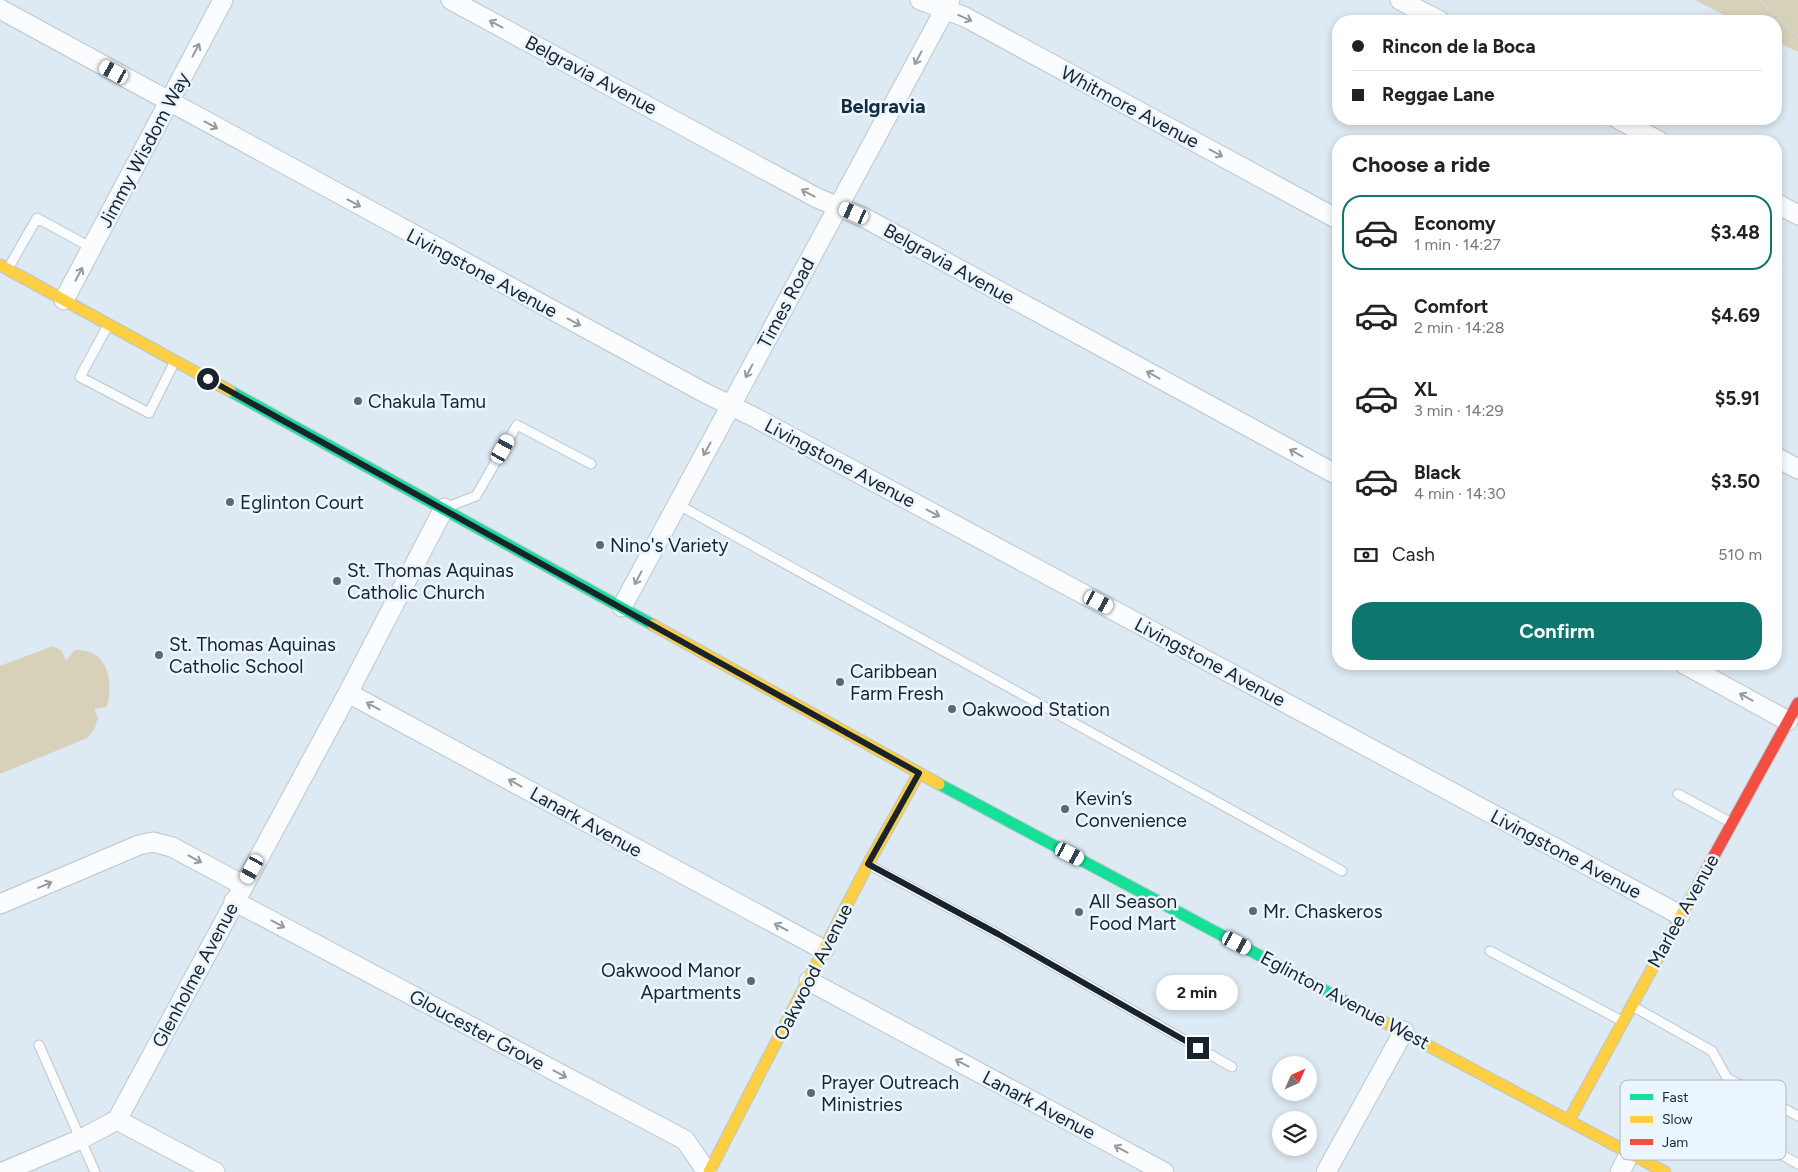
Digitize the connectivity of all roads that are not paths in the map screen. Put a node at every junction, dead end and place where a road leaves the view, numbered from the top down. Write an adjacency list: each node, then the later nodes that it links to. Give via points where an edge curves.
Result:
1 (223, 0): 8 (street, Jimmy Wisdom Way, one-way to 1)
2 (451, 0): 11 (street, Belgravia Avenue, one-way to 2)
3 (920, 0): 5 (street, Whitmore Avenue)
4 (1400, 0): 7 (street)
5 (947, 5): 11 (street, Times Road, one-way to 11); 14 (street, Whitmore Avenue, one-way to 14)
6 (0, 10): 8 (street, Livingstone Avenue)
7 (1429, 15)
8 (168, 102): 15 (street, Jimmy Wisdom Way); 20 (street, Livingstone Avenue, one-way to 20)
9 (1629, 125): 10 (street)
10 (1648, 135)
11 (838, 206): 20 (street, Times Road, one-way to 20); 24 (street, Belgravia Avenue, one-way to 11)
12 (1782, 206): 13 (street)
13 (1798, 215)
14 (1332, 216)
15 (92, 248): 16 (lane, via 37,218); 17 (street, Jimmy Wisdom Way, one-way to 15)
16 (4, 268): 17 (main road, Eglinton Avenue West)
17 (64, 300): 18 (main road, Eglinton Avenue West)
18 (108, 324): 19 (main road, Eglinton Avenue West); 19 (lane, via 80,377 148,413)
19 (175, 361): 26 (main road, Eglinton Avenue West)
20 (731, 407): 25 (street, Times Road, one-way to 25); 39 (street, Livingstone Avenue, one-way to 39, via 763,421)
21 (1782, 460): 23 (street)
22 (591, 464): 26 (lane, via 517,425 476,496)
23 (1798, 469)
24 (1332, 472)
25 (677, 504): 27 (street, Times Road, one-way to 27); 36 (lane)
26 (444, 508): 27 (main road, Eglinton Avenue West); 29 (street, Glenholme Avenue)
27 (622, 607): 32 (main road, Eglinton Avenue West)
28 (1695, 670): 31 (street, one-way to 28)
29 (348, 693): 37 (street, Glenholme Avenue); 40 (street, Lanark Avenue, one-way to 29)
30 (1798, 703): 31 (main road, Marlee Avenue)
31 (1788, 720): 34 (main road, Marlee Avenue)
32 (919, 773): 35 (main road, Oakwood Avenue); 45 (main road, Eglinton Avenue West)
33 (1678, 794): 34 (lane)
34 (1731, 823): 39 (main road, Marlee Avenue)
35 (868, 864): 40 (main road, Oakwood Avenue); 47 (lane)
36 (1342, 871)
37 (239, 893): 38 (street, Gloucester Grove, one-way to 37, via 152,842 172,847); 51 (street, Glenholme Avenue); 62 (street, Gloucester Grove, one-way to 62, via 684,1140)
38 (0, 904)
39 (1680, 915): 43 (main road, Marlee Avenue)
40 (824, 950): 42 (main road, Oakwood Avenue)
41 (1490, 951): 44 (lane)
42 (809, 981): 62 (main road, Oakwood Avenue); 63 (street, Lanark Avenue, one-way to 42)
43 (1632, 1006): 44 (main road, Marlee Avenue); 48 (lane, via 1712,1051)
44 (1623, 1022): 52 (main road, Marlee Avenue)
45 (1404, 1031): 52 (main road, Eglinton Avenue West); 64 (street)
46 (39, 1045): 53 (lane)
47 (1232, 1067)
48 (1731, 1080)
49 (1786, 1110): 50 (lane)
50 (1798, 1116)
51 (117, 1120): 53 (street); 61 (street)
52 (1569, 1120): 54 (main road, Eglinton Avenue West)
53 (81, 1139): 59 (street); 60 (lane)
54 (1620, 1148)
55 (1786, 1157): 58 (lane)
56 (1626, 1160): 65 (street)
57 (1643, 1160): 66 (main road, Eglinton Avenue West)
58 (1798, 1164)
59 (3, 1172)
60 (95, 1172)
61 (215, 1172)
62 (708, 1172)
63 (1164, 1172)
64 (1326, 1172)
65 (1620, 1172)
66 (1665, 1172)

